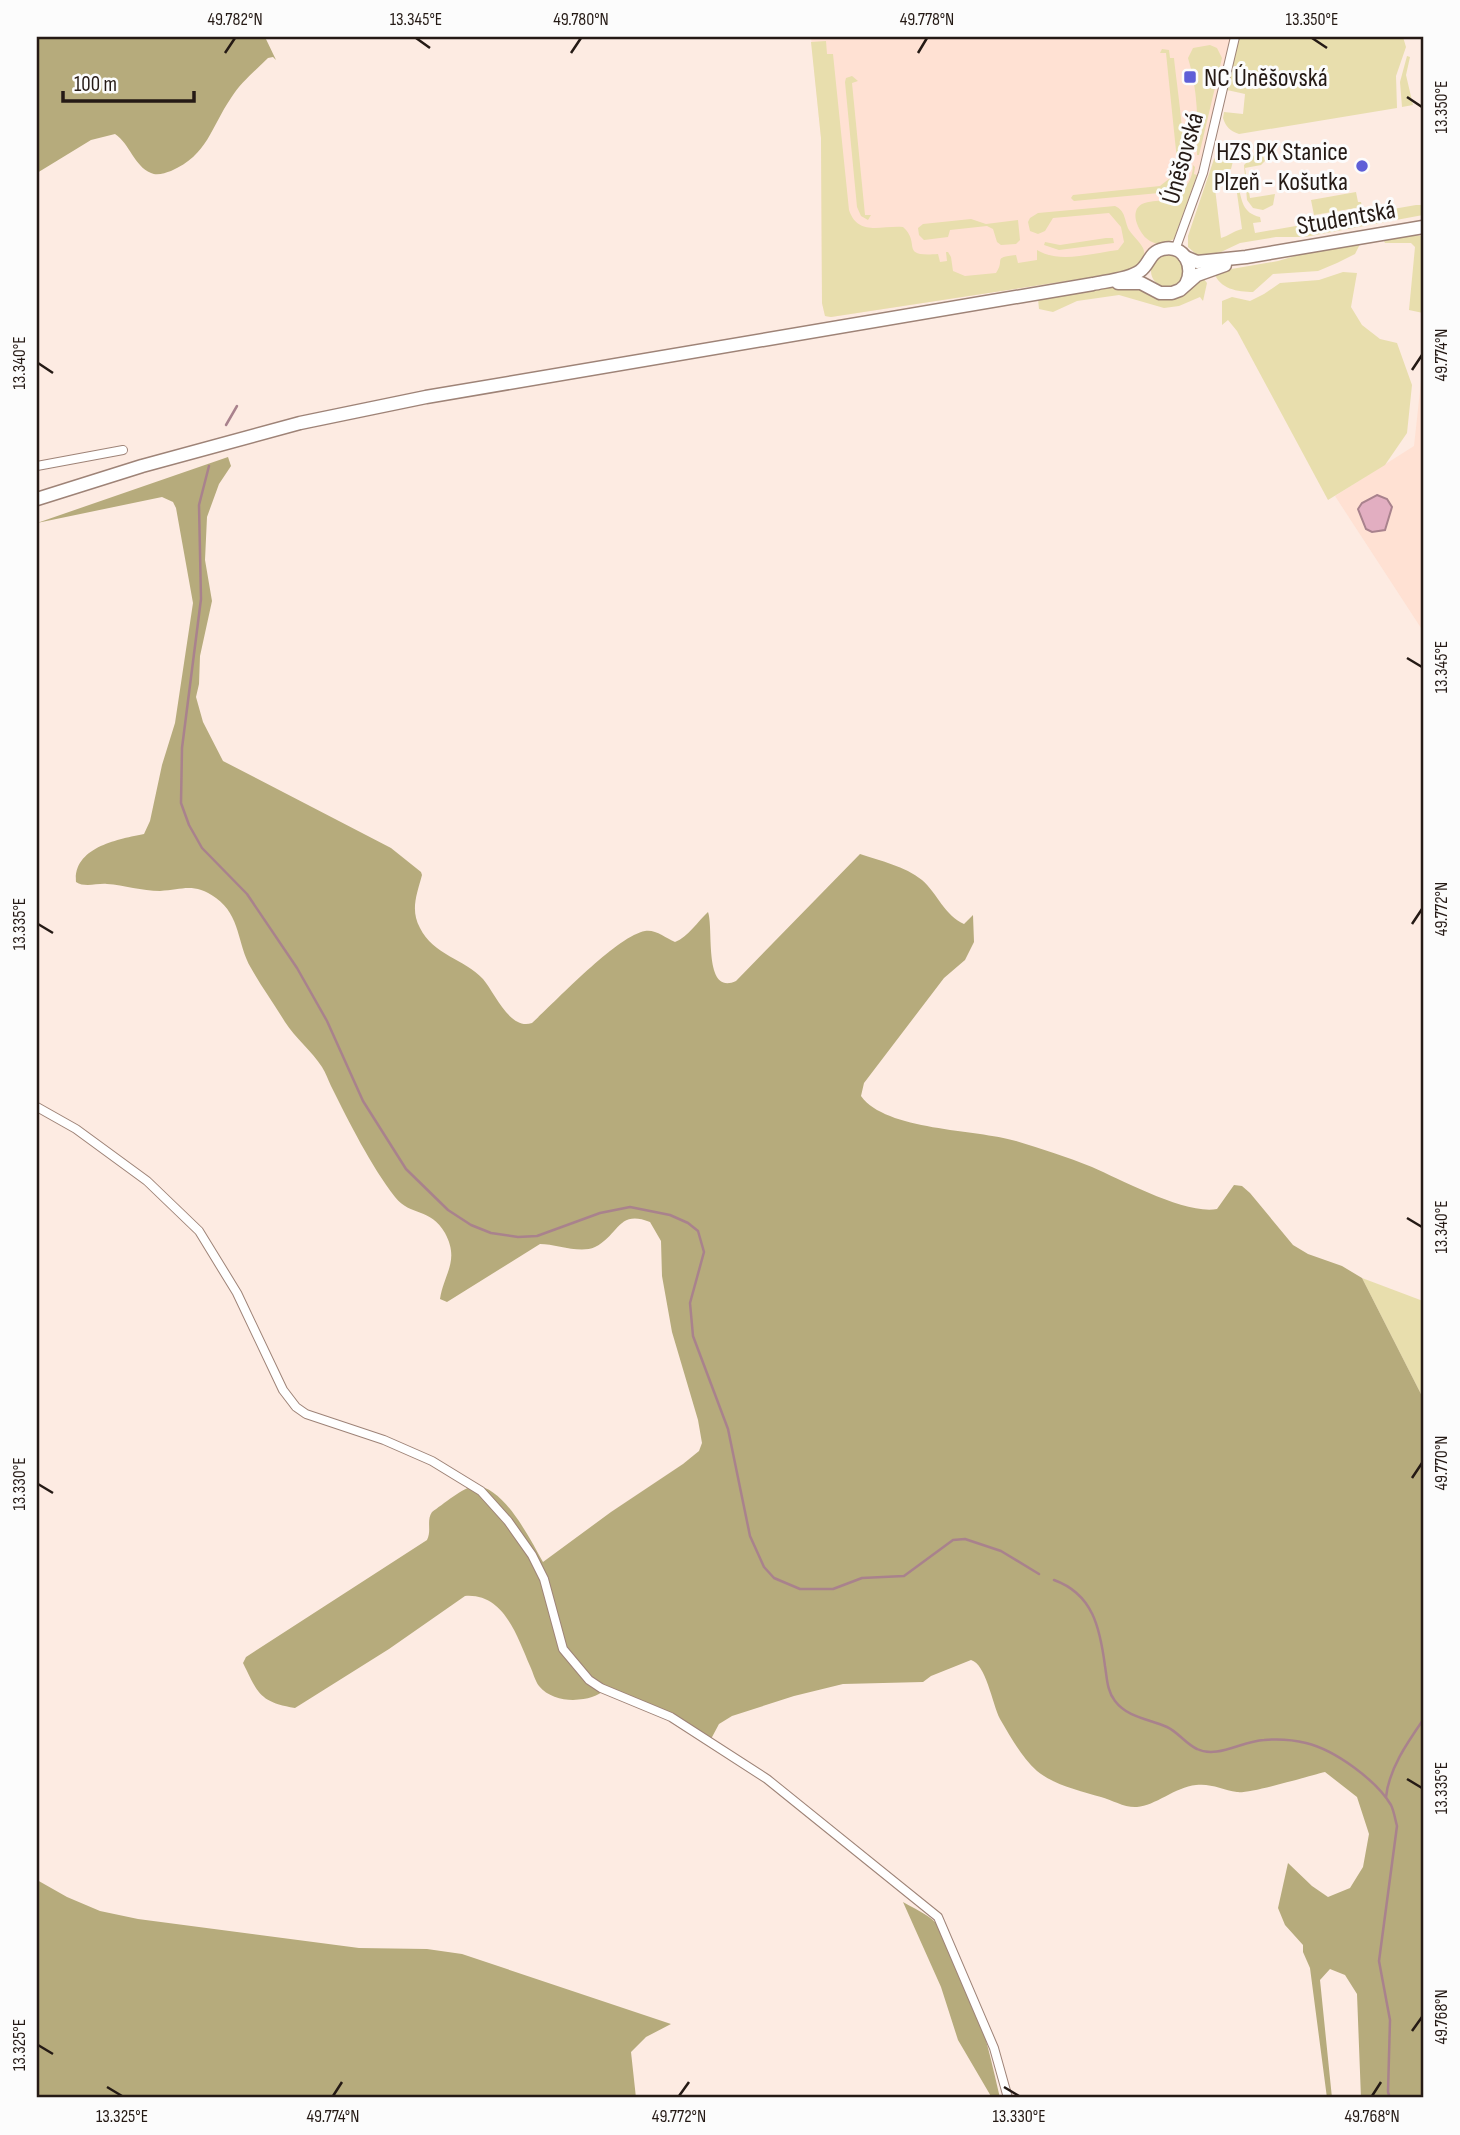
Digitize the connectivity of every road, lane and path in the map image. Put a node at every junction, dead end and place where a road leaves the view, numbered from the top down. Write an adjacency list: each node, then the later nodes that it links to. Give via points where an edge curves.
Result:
1 (1235, 37): 3 (street, Úněšovská)
2 (1423, 227): 4 (main road, Studentská)
3 (1180, 253): 4 (main road, via 1197,262); 5 (main road, via 1166,248); 7 (main road, via 1190,270)
4 (1246, 257): 7 (main road, via 1197,275)
5 (1146, 264): 6 (main road, via 1138,273); 8 (main road, via 1146,277)
6 (1093, 284): 8 (main road, via 1141,283); 11 (main road, via 426,397 300,423)
7 (1186, 285): 8 (main road, via 1168,294)
8 (1153, 289)
9 (123, 450): 10 (street)
10 (37, 466)
11 (37, 499)
12 (37, 1107): 13 (street, via 76,1129 147,1181 199,1231 220,1261 283,1390 296,1407 432,1461 481,1490 532,1555 544,1579 563,1649 589,1681 671,1717 767,1779 937,1917 994,2048)
13 (1008, 2098)

